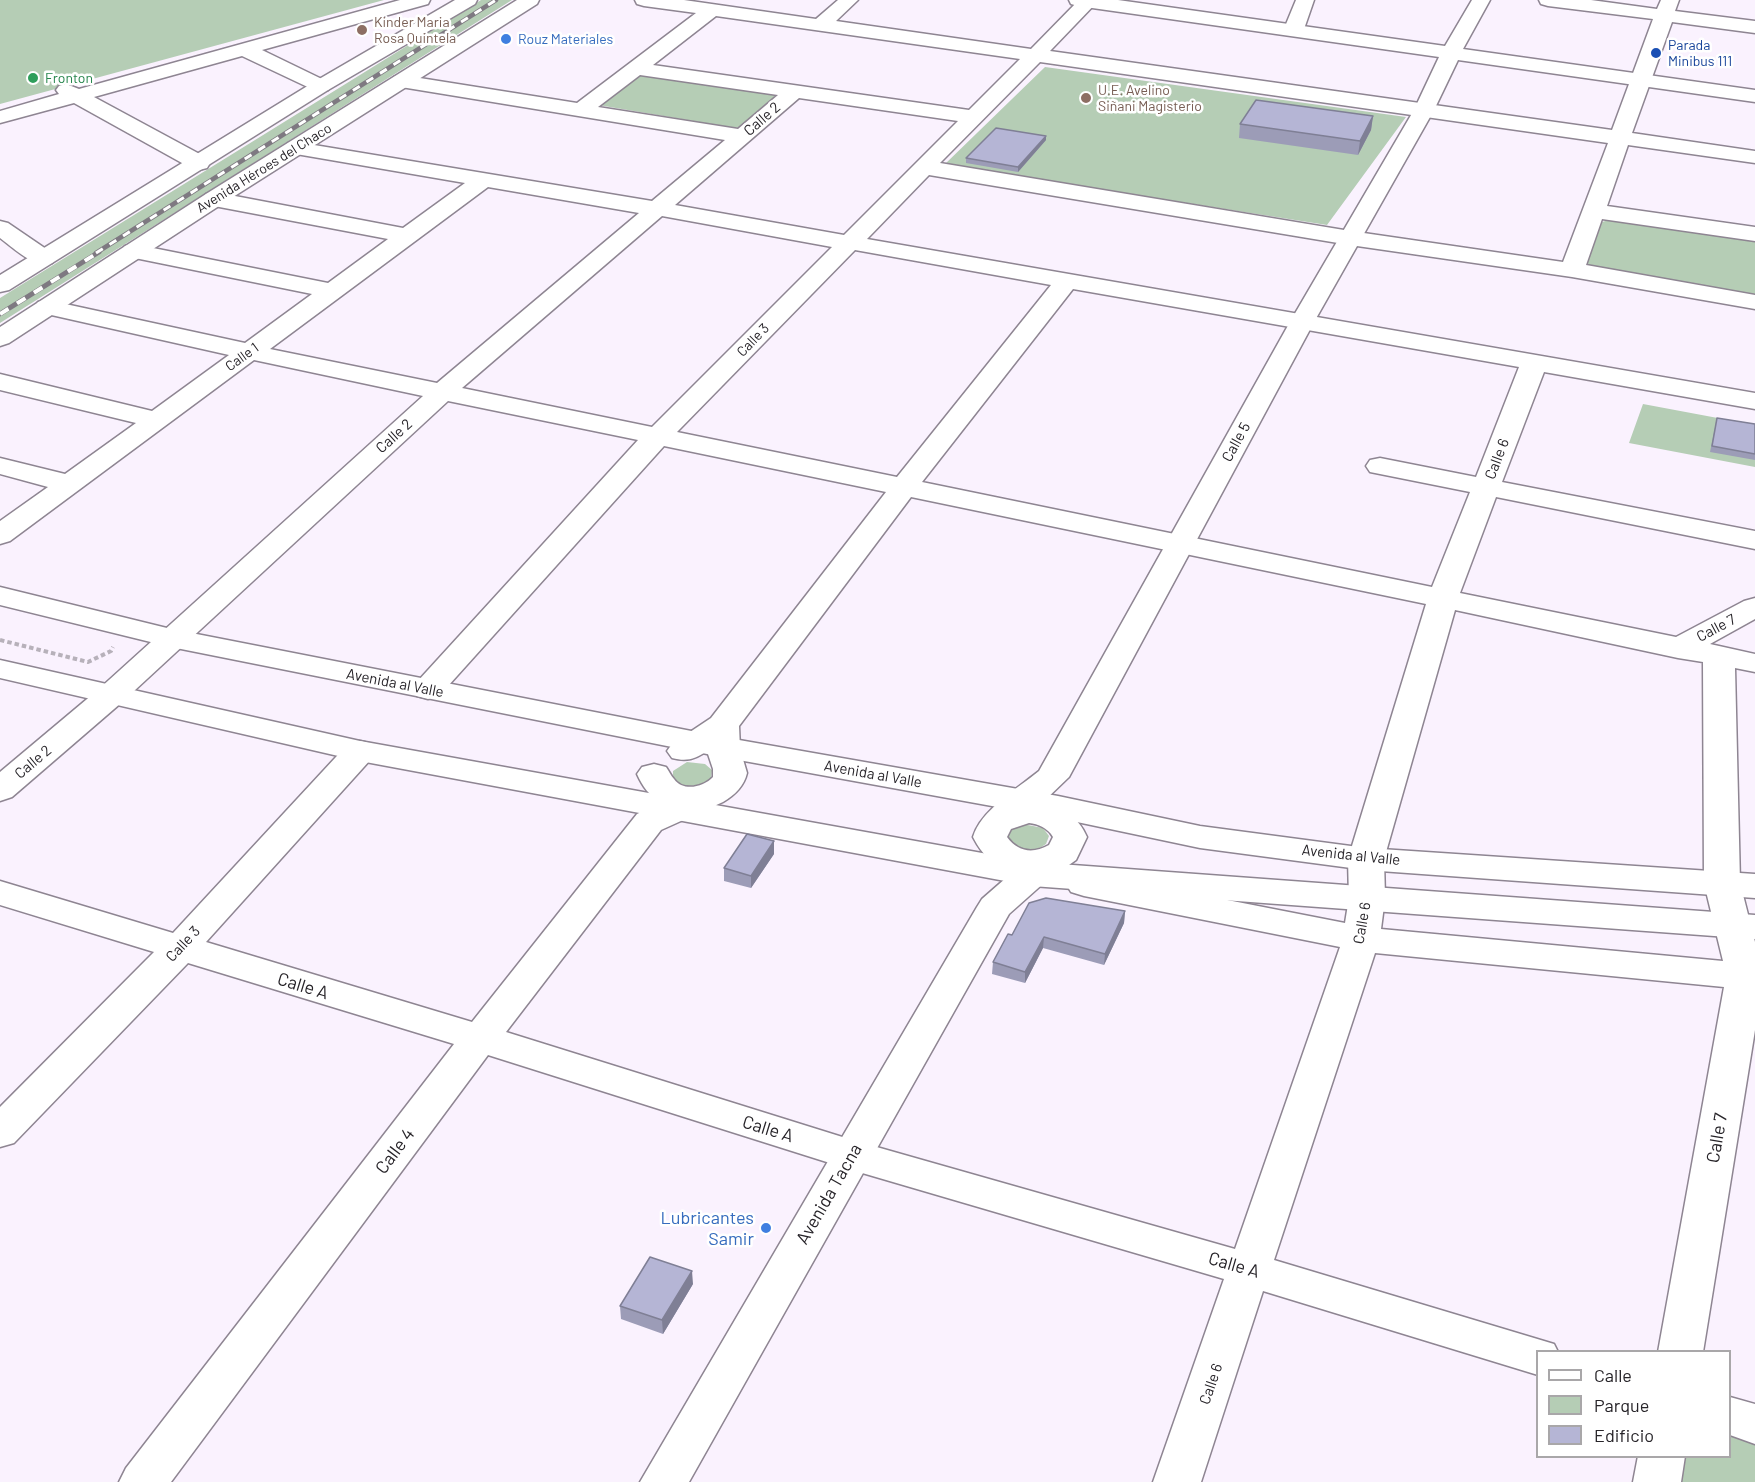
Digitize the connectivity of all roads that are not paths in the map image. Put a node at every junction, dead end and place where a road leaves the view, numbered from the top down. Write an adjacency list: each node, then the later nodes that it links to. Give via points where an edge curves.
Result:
1 (401, 0): 24 (street)
2 (421, 0): 16 (street)
3 (468, 0): 22 (street)
4 (530, 0): 20 (street, Avenida Héroes del Chaco)
5 (644, 0): 12 (street)
6 (849, 0): 13 (street)
7 (1086, 0): 15 (street); 18 (street, Calle 3)
8 (1305, 0): 15 (street)
9 (1481, 0): 17 (street, Calle 5)
10 (1548, 0): 11 (street)
11 (1667, 8): 14 (street); 21 (street)
12 (713, 9): 13 (street); 19 (street)
13 (821, 24): 18 (street)
14 (1755, 27)
15 (1294, 29): 17 (street)
16 (244, 49): 22 (street); 24 (street)
17 (1453, 52): 21 (street); 28 (street, Calle 5)
18 (1037, 55): 28 (street); 30 (street, Calle 3)
19 (635, 68): 23 (street); 27 (street)
20 (401, 81): 27 (street); 33 (street, Avenida Héroes del Chaco)
21 (1641, 81): 25 (street); 32 (street)
22 (321, 86): 35 (street)
23 (795, 91): 30 (street); 31 (street, Calle 2)
24 (71, 93): 26 (street); 29 (street); 35 (street)
25 (1755, 96)
26 (0, 109)
27 (581, 110): 31 (street)
28 (1424, 110): 32 (street); 44 (street, Calle 5)
29 (0, 117)
30 (973, 117): 36 (street, Calle 3)
31 (741, 136): 39 (street, Calle 2)
32 (1620, 138): 34 (street); 40 (street)
33 (296, 148): 37 (street); 38 (street, Avenida Héroes del Chaco)
34 (1755, 157)
35 (199, 163): 47 (street)
36 (922, 167): 44 (street); 45 (street, Calle 3)
37 (485, 179): 39 (street); 43 (street, Calle 1)
38 (214, 199): 43 (street); 46 (street, Avenida Héroes del Chaco)
39 (658, 209): 45 (street); 59 (street, Calle 2)
40 (1594, 211): 42 (street); 48 (street)
41 (0, 228): 47 (street)
42 (1755, 234)
43 (407, 237): 51 (street, Calle 1)
44 (1350, 238): 48 (street); 54 (street, Calle 5)
45 (849, 242): 49 (street); 62 (street, Calle 3)
46 (133, 251): 51 (street); 53 (street, Avenida Héroes del Chaco)
47 (44, 258): 50 (street)
48 (1572, 270): 52 (street)
49 (1067, 280): 54 (street); 66 (street)
50 (0, 285)
51 (333, 291): 56 (street, Calle 1)
52 (1755, 302)
53 (47, 307): 55 (street, Avenida Héroes del Chaco); 56 (street)
54 (1302, 322): 57 (street); 70 (street, Calle 5)
55 (0, 338)
56 (250, 352): 59 (street); 61 (street, Calle 1)
57 (1534, 363): 60 (street); 67 (street, Calle 6)
58 (0, 382): 61 (street)
59 (443, 391): 62 (street); 74 (street, Calle 2)
60 (1755, 402)
61 (158, 420): 65 (street, Calle 1)
62 (659, 436): 66 (street); 79 (street, Calle 3)
63 (0, 466): 65 (street)
64 (1380, 466): 67 (street)
65 (70, 484): 68 (street, Calle 1)
66 (905, 486): 70 (street); 81 (street)
67 (1486, 487): 69 (street); 72 (street, Calle 6)
68 (0, 535)
69 (1755, 540)
70 (1180, 545): 72 (street); 85 (street, Calle 5)
71 (0, 596): 74 (street, Avenida al Valle)
72 (1443, 598): 75 (street); 88 (street, Calle 6)
73 (1755, 607): 75 (street, Calle 7)
74 (171, 638): 79 (street, Avenida al Valle); 80 (street, Calle 2)
75 (1678, 649): 76 (street)
76 (1719, 656): 77 (street); 89 (street, Calle 7)
77 (1755, 663)
78 (0, 669): 80 (street, Avenida al Valle)
79 (428, 689): 81 (street, Avenida al Valle)
80 (110, 696): 82 (street, Avenida al Valle); 83 (street, Calle 2)
81 (711, 745): 84 (street, via 663,759 657,766); 84 (street, via 731,774 728,781 714,792); 86 (street, Avenida al Valle)
82 (360, 751): 84 (street, Avenida al Valle); 93 (street, Calle 3)
83 (0, 790)
84 (666, 801): 86 (street, Avenida al Valle); 95 (street, Calle 4)
85 (1057, 803): 86 (street, Avenida al Valle); 87 (street, via 1070,837 1064,852); 88 (street, Avenida al Valle)
86 (1001, 846): 87 (street, Avenida Tacna); 87 (street, via 999,852 1010,858); 97 (street, Avenida Tacna)
87 (1044, 866): 88 (street, Avenida al Valle); 92 (street)
88 (1366, 878): 89 (street, Avenida al Valle); 91 (street, Avenida al Valle); 92 (street, Calle 6)
89 (1738, 885): 91 (street, Calle 7)
90 (0, 893): 93 (street, Calle A)
91 (1743, 926): 94 (street, Calle 7)
92 (1361, 939): 94 (street); 98 (street, Calle 6)
93 (179, 949): 95 (street, Calle A); 96 (street, Calle 3)
94 (1750, 976): 99 (street, Calle 7)
95 (480, 1038): 97 (street, Calle A); 104 (street, Calle 4)
96 (0, 1132)
97 (852, 1155): 98 (street, Calle A); 105 (street, Avenida Tacna)
98 (1250, 1269): 100 (street, Calle A); 106 (street, Calle 6)
99 (1680, 1350)
100 (1536, 1356)
101 (1731, 1416): 102 (street)
102 (1755, 1424)
103 (1662, 1458): 107 (street)
104 (143, 1482)
105 (664, 1482)
106 (1178, 1482)
107 (1658, 1482)

